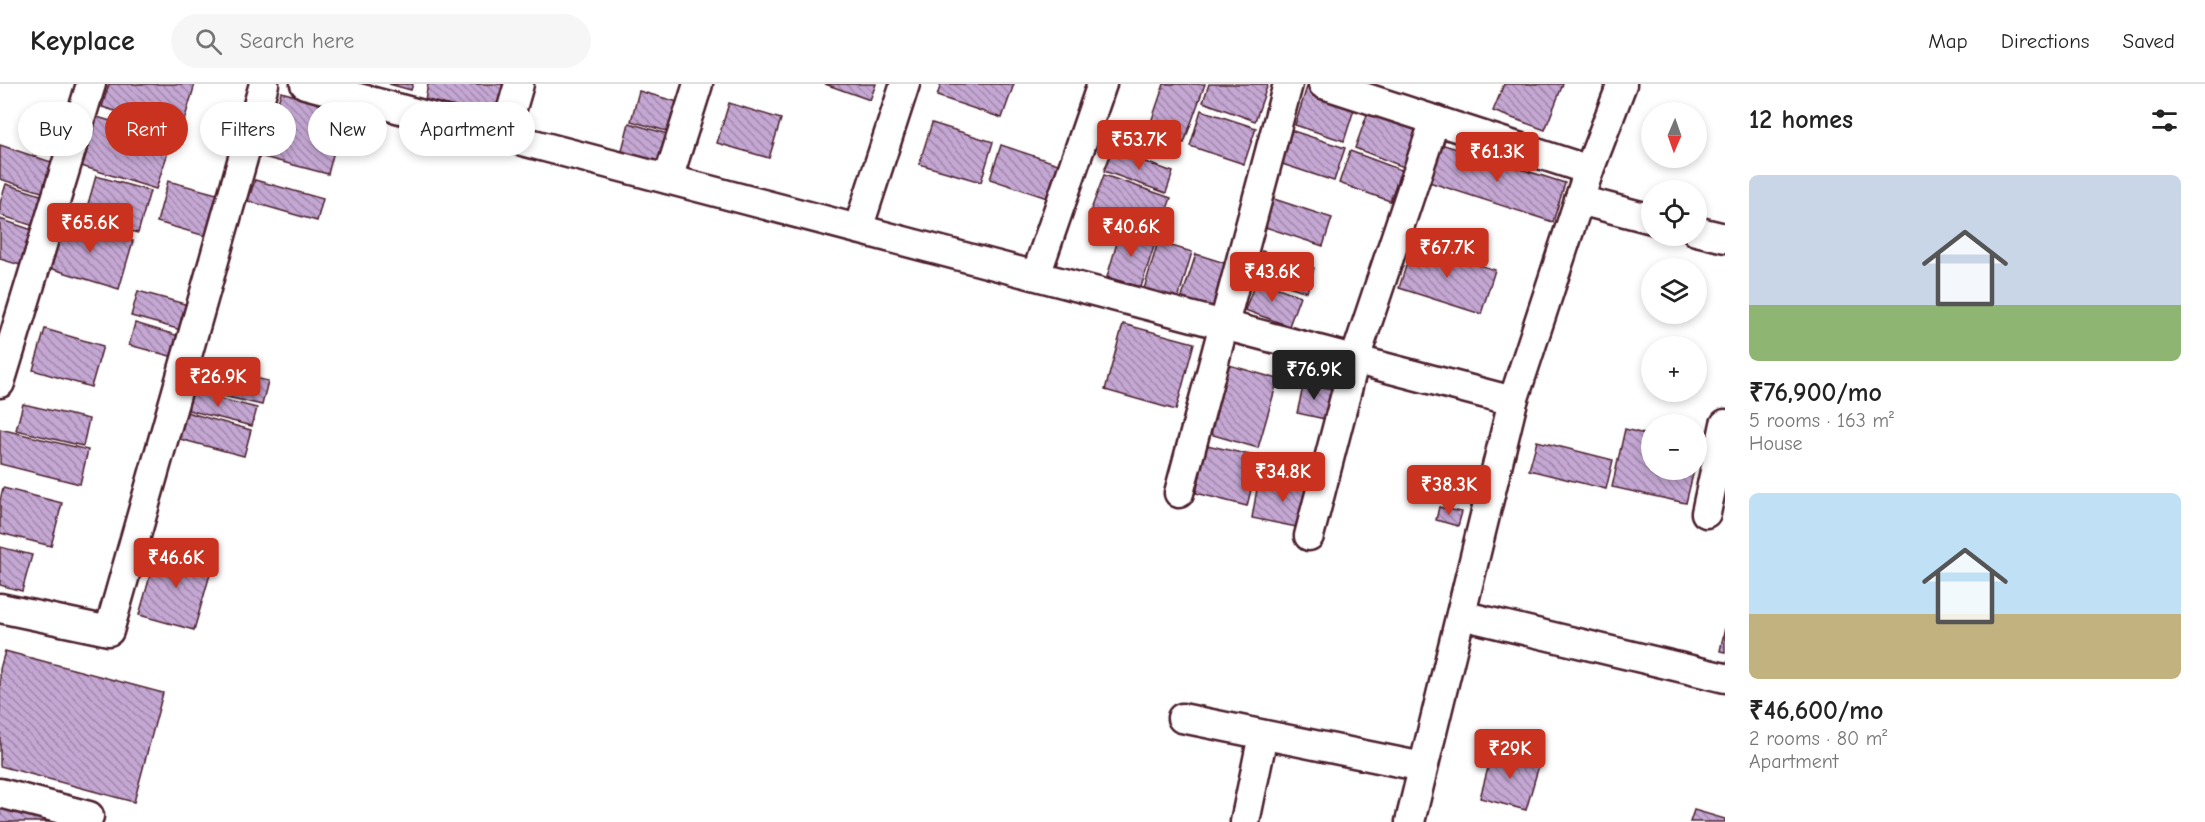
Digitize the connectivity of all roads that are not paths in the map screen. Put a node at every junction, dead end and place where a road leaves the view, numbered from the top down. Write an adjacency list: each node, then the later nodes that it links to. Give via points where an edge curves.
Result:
1 (91, 84): 25 (street)
2 (264, 84): 31 (street, via 109,631)
3 (519, 84): 11 (street)
4 (698, 84): 16 (street)
5 (905, 84): 19 (street)
6 (1102, 84): 22 (street)
7 (1288, 84): 23 (street)
8 (1323, 84): 13 (street)
9 (1622, 84): 15 (street)
10 (320, 86): 12 (street)
11 (514, 102)
12 (399, 107)
13 (1435, 120): 15 (street); 24 (street)
14 (535, 144): 16 (street)
15 (1589, 170): 17 (street)
16 (668, 178): 19 (street)
17 (1579, 200): 18 (street); 26 (street)
18 (1641, 216)
19 (858, 229): 22 (street)
20 (1707, 234): 21 (street)
21 (1725, 238)
22 (1036, 275): 23 (street)
23 (1225, 325): 24 (street); 28 (street)
24 (1355, 359): 26 (street); 30 (street)
25 (0, 382)
26 (1514, 401): 32 (street)
27 (1725, 424): 29 (street)
28 (1179, 493)
29 (1706, 513)
30 (1309, 536)
31 (0, 608)
32 (1461, 615): 33 (street); 36 (street)
33 (1725, 678)
34 (1182, 718): 35 (street)
35 (1263, 735): 36 (street); 39 (street)
36 (1423, 767): 40 (street)
37 (0, 793): 38 (street)
38 (89, 816)
39 (1245, 822)
40 (1410, 822)

